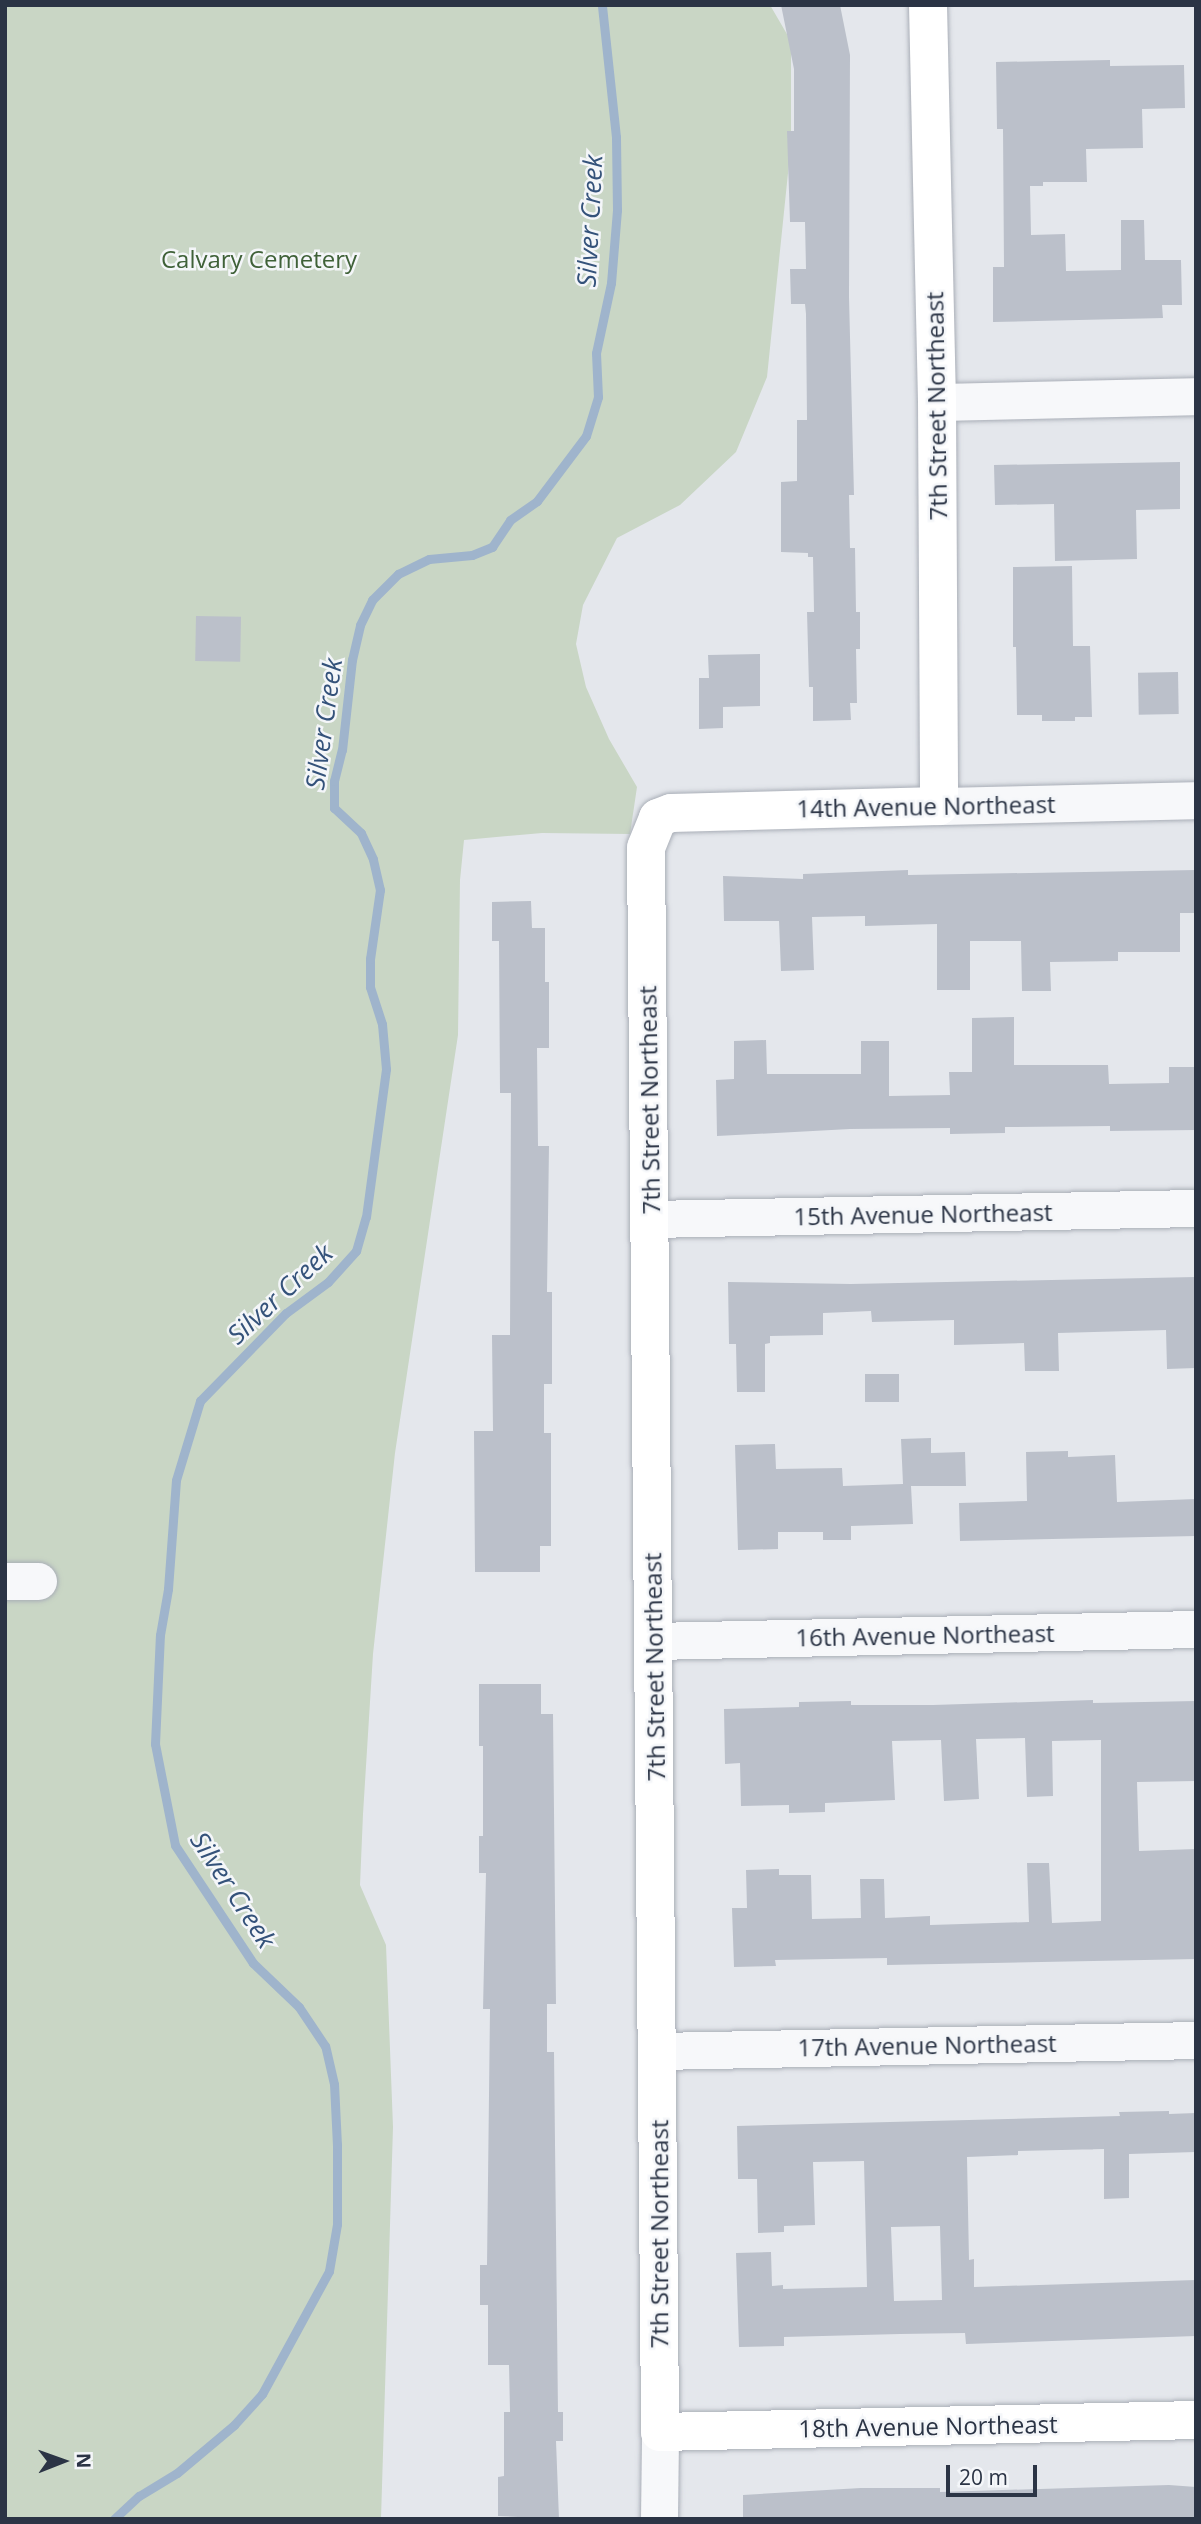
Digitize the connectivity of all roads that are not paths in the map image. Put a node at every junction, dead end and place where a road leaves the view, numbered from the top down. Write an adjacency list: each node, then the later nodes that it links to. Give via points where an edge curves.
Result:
1 (928, 5): 3 (street, 7th Street Northeast)
2 (1196, 396): 3 (street)
3 (937, 402): 5 (street, 7th Street Northeast)
4 (1196, 800): 5 (street, 14th Avenue Northeast)
5 (939, 806): 6 (street, 14th Avenue Northeast, via 689,810)
6 (658, 818): 8 (street, 7th Street Northeast, via 646,848)
7 (1196, 1208): 8 (street, 15th Avenue Northeast)
8 (650, 1219): 10 (street, 7th Street Northeast)
9 (1196, 1629): 10 (street, 16th Avenue Northeast)
10 (654, 1641): 12 (street, 7th Street Northeast)
11 (1196, 2040): 12 (street, 17th Avenue Northeast)
12 (659, 2051): 14 (street, 7th Street Northeast)
13 (1196, 2420): 14 (street, 18th Avenue Northeast)
14 (660, 2432): 15 (street, 7th Street Northeast)
15 (659, 2519)

